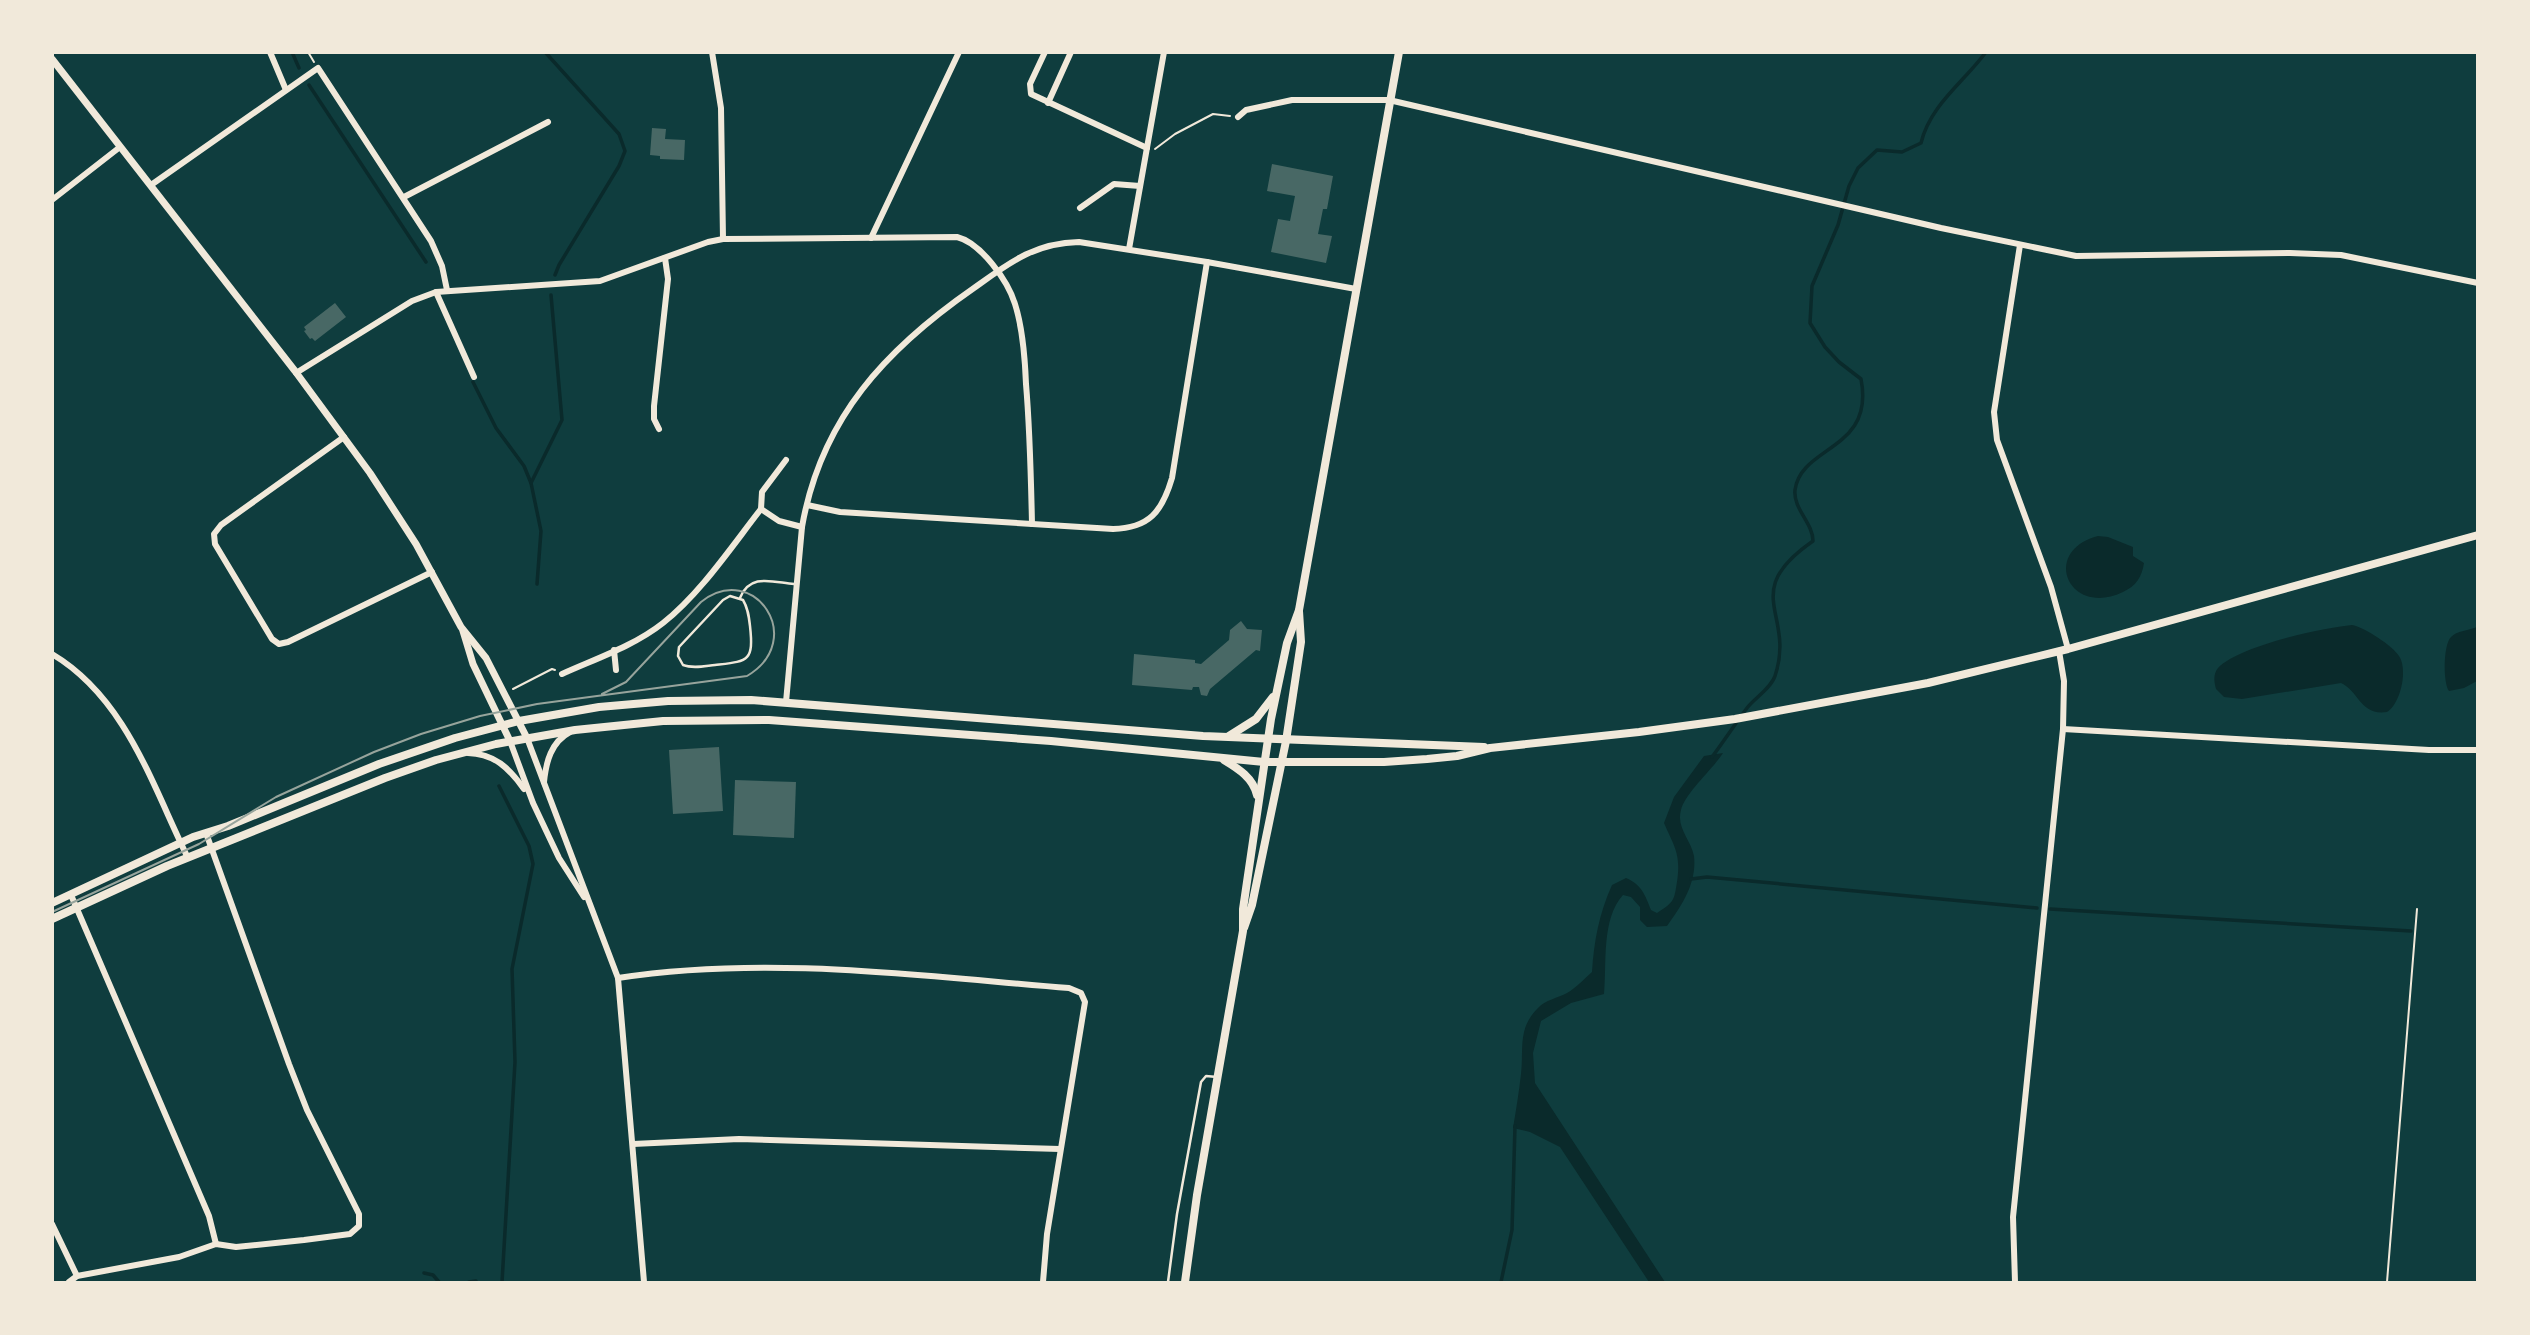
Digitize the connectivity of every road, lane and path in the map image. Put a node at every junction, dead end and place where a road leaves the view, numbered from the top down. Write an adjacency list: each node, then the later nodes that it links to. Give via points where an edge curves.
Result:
1 (270, 52): 9 (street)
2 (712, 52): 22 (street, via 721,108)
3 (959, 52): 21 (street)
4 (1045, 52): 11 (street, via 1029,90)
5 (1071, 52): 11 (street)
6 (1164, 52): 15 (street)
7 (1399, 52): 10 (main road)
8 (52, 60): 14 (street)
9 (286, 90): 16 (street); 18 (street, via 318,68)
10 (1389, 100): 12 (street, via 1292,100 1246,110); 23 (street); 29 (main road)
11 (1048, 103): 15 (street)
12 (1238, 117): 15 (path, via 1213,114 1155,149)
13 (548, 122): 18 (street)
14 (120, 147): 16 (street); 19 (street)
15 (1147, 148): 17 (street)
16 (151, 185): 32 (street)
17 (1140, 186): 20 (street, via 1114,184); 24 (street)
18 (404, 197): 30 (street, via 431,241)
19 (52, 200)
20 (1080, 208)
21 (871, 237): 22 (street); 27 (street, via 966,239)
22 (723, 239): 25 (street)
23 (2020, 245): 28 (street, via 2076,257 2341,256); 48 (street, via 1995,428 2052,587)
24 (1129, 249): 26 (street); 27 (street, via 1079,242 1049,245)
25 (665, 258): 30 (street, via 584,283); 34 (street, via 668,280 654,407)
26 (1207, 262): 29 (street); 39 (street, via 1172,478 1161,506 1149,519 1127,528)
27 (997, 272): 37 (street, via 921,327 873,375 847,410 821,459); 39 (street, via 1015,304 1024,356)
28 (2477, 284)
29 (1356, 289): 45 (main road)
30 (447, 290): 31 (street)
31 (436, 292): 32 (street, via 412,301); 33 (street)
32 (296, 373): 35 (street)
33 (474, 377)
34 (659, 429)
35 (344, 437): 42 (street); 42 (street, via 214,534 215,544 272,639 279,644 288,642)
36 (786, 460): 38 (street, via 762,492)
37 (807, 505): 39 (street, via 840,512); 40 (street)
38 (761, 509): 40 (street, via 773,519); 47 (street, via 668,618)
39 (1032, 524)
40 (802, 527): 43 (street)
41 (2477, 535): 48 (main road)
42 (432, 572): 46 (street)
43 (797, 584): 44 (lane, via 755,581); 54 (street)
44 (740, 598): 44 (lane, via 726,597 682,642 678,656 683,665 739,662 749,655 748,609)
45 (1299, 610): 53 (main road); 64 (main road, via 1301,642)
46 (461, 627): 55 (street, via 486,658); 57 (street)
47 (614, 650): 50 (street); 51 (street)
48 (2064, 650): 58 (street); 65 (main road, via 1928,683 1786,710 1677,728)
49 (52, 654): 75 (street, via 93,686 112,708)
50 (616, 670)
51 (562, 674): 52 (path, via 552,669)
52 (512, 690)
53 (1277, 692): 60 (main road, via 1256,719); 62 (main road)
54 (786, 702): 55 (main road, via 646,702); 56 (main road); 60 (main road)
55 (519, 721): 57 (main road); 61 (street)
56 (785, 721): 59 (main road, via 663,721); 68 (main road, via 1120,747)
57 (502, 725): 63 (street); 74 (main road, via 415,751)
58 (2063, 729): 66 (street); 97 (street, via 2013,1217)
59 (575, 730): 61 (main road); 71 (street, via 557,741 545,768)
60 (1227, 737): 62 (main road)
61 (527, 738): 63 (main road); 71 (street)
62 (1268, 740): 64 (main road); 69 (main road)
63 (510, 741): 67 (main road); 73 (street)
64 (1286, 741): 65 (main road); 70 (main road)
65 (1490, 748): 70 (main road, via 1403,762)
66 (2477, 750)
67 (456, 755): 73 (street, via 486,755 504,764); 76 (main road, via 314,804)
68 (1224, 760): 69 (main road); 72 (main road, via 1253,783)
69 (1264, 762): 70 (main road); 72 (main road)
70 (1282, 763): 84 (main road)
71 (544, 784): 81 (street)
72 (1258, 802): 84 (main road)
73 (533, 803): 81 (street, via 559,858)
74 (206, 832): 75 (main road); 76 (street)
75 (180, 843): 77 (street); 78 (main road)
76 (212, 849): 77 (main road); 90 (street, via 307,1110 360,1221 351,1234 247,1246)
77 (188, 858): 80 (main road)
78 (71, 895): 79 (main road); 80 (street)
79 (52, 903)
80 (77, 907): 83 (main road); 90 (street, via 209,1216)
81 (590, 907): 85 (street)
82 (2417, 909): 98 (path)
83 (52, 919)
84 (1243, 931): 86 (main road)
85 (618, 978): 87 (street); 88 (street, via 782,967 1078,991 1085,1002)
86 (1217, 1077): 95 (lane, via 1206,1076 1199,1091); 96 (main road)
87 (633, 1144): 88 (street, via 739,1139); 93 (street)
88 (1059, 1149): 94 (street)
89 (52, 1224): 91 (street)
90 (216, 1244): 91 (street, via 179,1257)
91 (77, 1276): 92 (street)
92 (69, 1283)
93 (644, 1283)
94 (1043, 1283)
95 (1168, 1283)
96 (1185, 1283)
97 (2015, 1283)
98 (2387, 1283)

